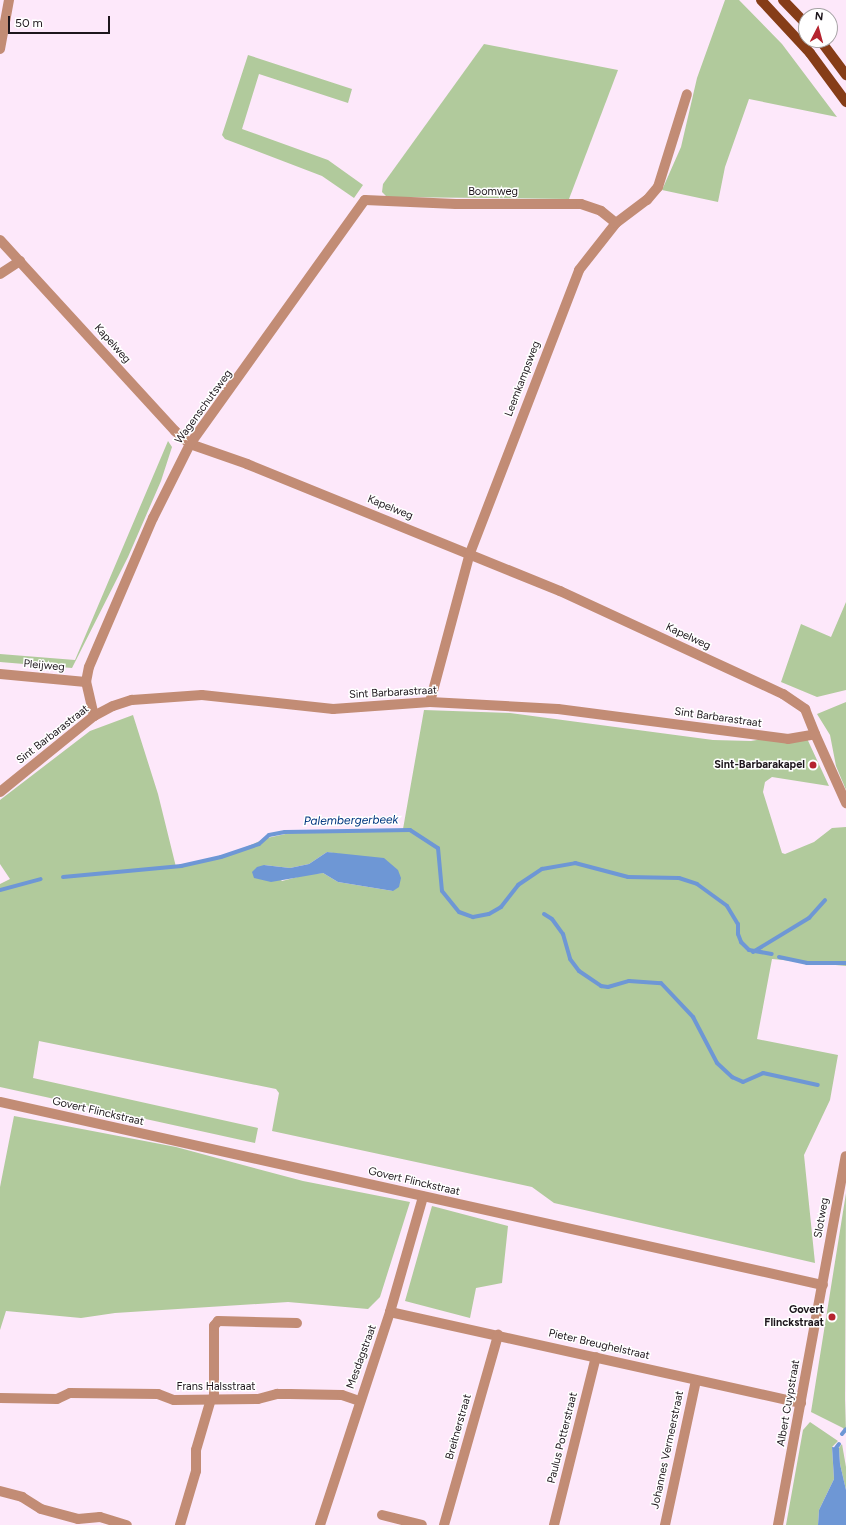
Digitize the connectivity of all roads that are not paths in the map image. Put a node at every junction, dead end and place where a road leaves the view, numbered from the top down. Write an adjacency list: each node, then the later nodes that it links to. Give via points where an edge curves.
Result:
1 (9, 0): 6 (street)
2 (762, 0): 11 (main road, via 810,53)
3 (784, 0): 5 (main road)
4 (0, 14): 6 (street)
5 (798, 15)
6 (4, 28): 8 (street)
7 (826, 48): 9 (main road)
8 (0, 49)
9 (846, 75)
10 (687, 94): 13 (street, Leemkampsweg, via 658,187 647,200)
11 (846, 102)
12 (365, 200): 13 (street, Boomweg, via 456,204 581,204 602,211); 17 (street, Wagenschutsweg)
13 (616, 223): 18 (street, Leemkampsweg, via 579,270)
14 (0, 240): 15 (street, Kapelweg)
15 (20, 262): 16 (street); 17 (street, Kapelweg, via 175,431)
16 (0, 274)
17 (190, 444): 18 (street, Kapelweg, via 247,464); 20 (street, Wagenschutsweg, via 120,593 89,667)
18 (470, 553): 21 (street, Leemkampsweg); 23 (street, Kapelweg, via 560,591 783,694 805,710)
19 (0, 674): 20 (street, Pleijweg)
20 (86, 682): 22 (street, Wagenschutsweg)
21 (430, 702): 22 (street, Sint Barbarastraat, via 333,709 202,695 172,695 132,700); 23 (street, Sint Barbarastraat, via 558,709 788,739)
22 (94, 716): 24 (street, Sint Barbarastraat)
23 (815, 734): 25 (street)
24 (0, 792)
25 (846, 803)
26 (0, 1102): 28 (street, Govert Flinckstraat)
27 (846, 1156): 29 (street, Slotweg)
28 (423, 1196): 29 (street, Govert Flinckstraat); 30 (street, Mesdagstraat)
29 (823, 1285): 38 (street, Albert Cuypstraat)
30 (390, 1312): 32 (street, Pieter Breughelstraat); 37 (street, Mesdagstraat)
31 (297, 1322): 36 (street, via 218,1321 214,1326)
32 (498, 1335): 33 (street, Pieter Breughelstraat); 45 (street, Breitnerstraat)
33 (596, 1357): 34 (street, Pieter Breughelstraat); 46 (street, Paulus Potterstraat)
34 (696, 1380): 38 (street, Pieter Breughelstraat); 47 (street, Johannes Vermeerstraat)
35 (0, 1398): 36 (street, Frans Halsstraat, via 57,1399 78,1393 158,1394 174,1400)
36 (212, 1399): 37 (street, Frans Halsstraat, via 258,1399 277,1394 290,1394 342,1395); 42 (street, via 196,1450 196,1471)
37 (359, 1401): 43 (street, Mesdagstraat)
38 (801, 1403): 48 (street, Albert Cuypstraat)
39 (0, 1491): 41 (street, via 22,1497 40,1509 78,1519 100,1517)
40 (382, 1515): 44 (street)
41 (127, 1525)
42 (180, 1525)
43 (320, 1525)
44 (422, 1525)
45 (444, 1525)
46 (554, 1525)
47 (665, 1525)
48 (778, 1525)

